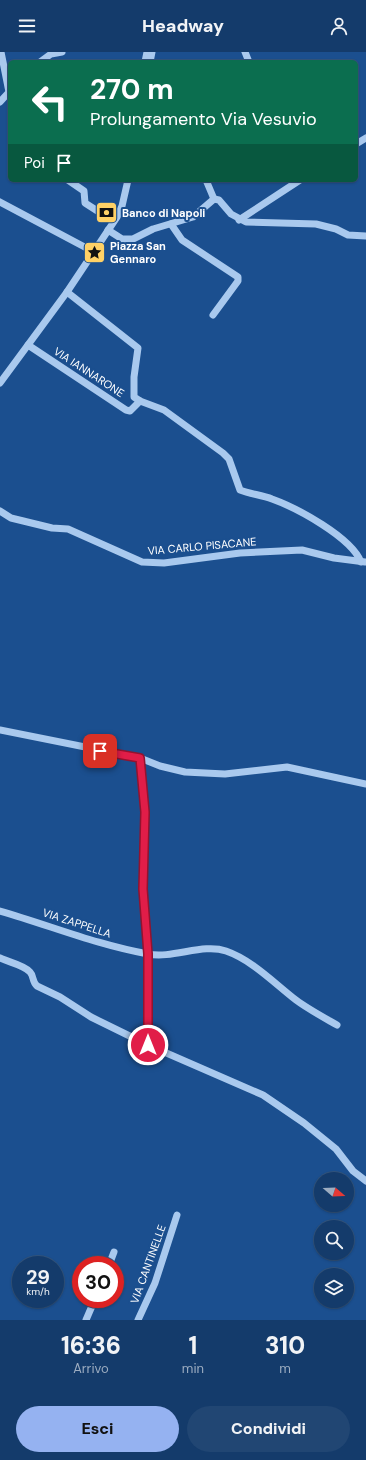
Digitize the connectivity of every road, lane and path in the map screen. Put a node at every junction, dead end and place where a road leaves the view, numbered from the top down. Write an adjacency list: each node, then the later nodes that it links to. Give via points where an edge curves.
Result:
1 (1, 52): 6 (street)
2 (62, 52): 5 (street, via 51,54)
3 (147, 52): 4 (street)
4 (150, 59)
5 (43, 60)
6 (8, 83)
7 (8, 94): 8 (street)
8 (0, 102)
9 (71, 182): 16 (street, via 84,191 85,203)
10 (128, 182): 16 (street, via 122,206)
11 (207, 182): 13 (street)
12 (297, 182): 15 (street)
13 (214, 199): 15 (street, via 219,200); 17 (street, via 193,217)
14 (0, 202): 20 (street)
15 (239, 220): 19 (street, via 316,224 348,235)
16 (113, 221): 18 (street)
17 (171, 224): 18 (street, via 133,239 122,239); 22 (street, via 182,240 238,277 238,282)
18 (108, 230): 20 (street)
19 (366, 236)
20 (94, 252): 21 (street)
21 (67, 292): 23 (street); 25 (street, via 138,348 134,396)
22 (213, 315)
23 (28, 345): 24 (street); 25 (street, VIA IANNARONE, via 126,410 130,411)
24 (0, 383)
25 (140, 401): 27 (street, via 164,410 224,453 229,459 240,490 274,500 320,524 352,548)
26 (0, 512): 27 (street, VIA CARLO PISACANE, via 11,518 52,528 68,529 142,562 164,563 240,553 302,550)
27 (364, 562)
28 (0, 730): 29 (street)
29 (140, 758): 30 (street, via 185,772 225,774 287,767); 32 (street, via 145,812 143,889)
30 (366, 784)
31 (0, 911): 32 (street, VIA ZAPPELLA, via 88,939)
32 (148, 954): 34 (street, VIA ZAPPELLA, via 162,956 214,949 226,951 242,959 297,1001); 35 (street)
33 (0, 958): 35 (street, via 31,973 37,986 91,1017)
34 (337, 1025)
35 (148, 1045): 36 (street, via 263,1095 336,1149 353,1171)
36 (366, 1181)
37 (177, 1215): 42 (street, VIA CANTINELLE, via 154,1283)
38 (114, 1252): 39 (street)
39 (112, 1256)
40 (91, 1308): 41 (street)
41 (86, 1320)
42 (138, 1320)

